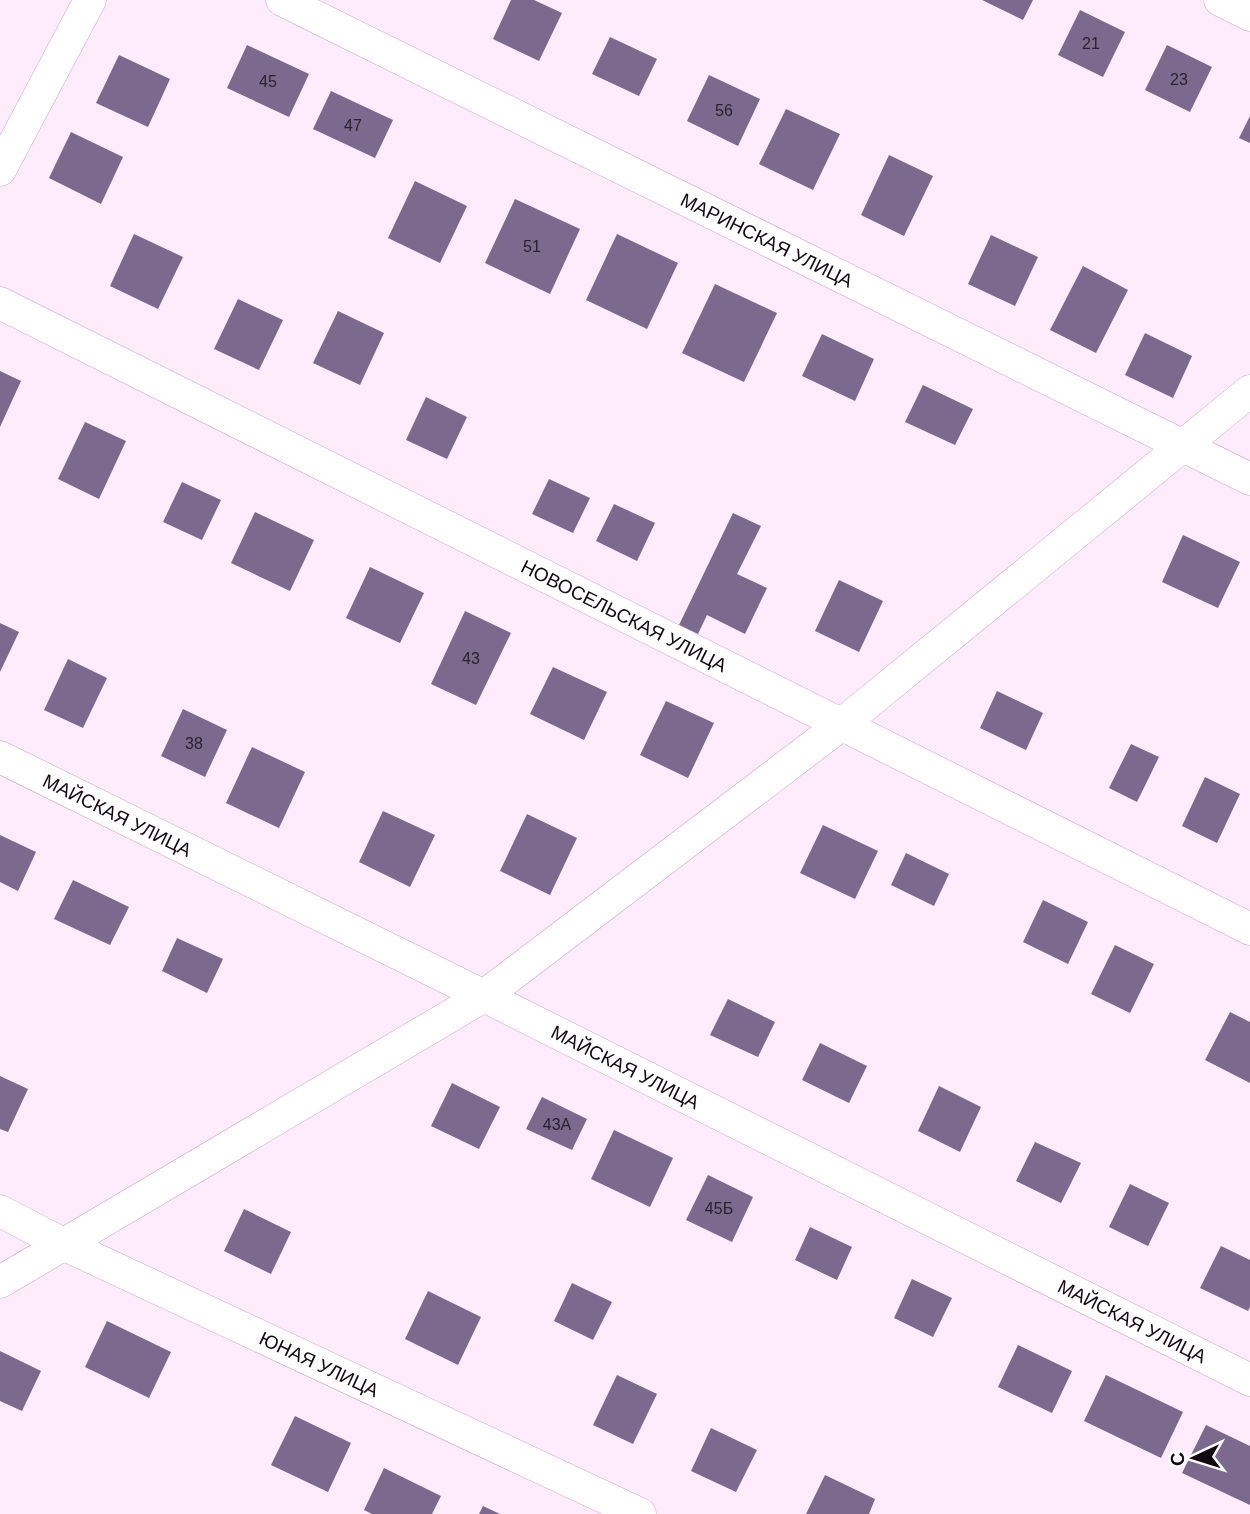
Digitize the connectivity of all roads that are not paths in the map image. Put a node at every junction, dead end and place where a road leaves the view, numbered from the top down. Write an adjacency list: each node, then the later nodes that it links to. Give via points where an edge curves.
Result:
1 (90, 0): 5 (street)
2 (282, 0): 8 (street, МАРИНСКАЯ УЛИЦА)
3 (1220, 0): 4 (street)
4 (1250, 15)
5 (0, 170)
6 (0, 303): 10 (street, НОВОСЕЛЬСКАЯ УЛИЦА)
7 (1250, 391): 8 (street)
8 (1184, 446): 9 (street, МАРИНСКАЯ УЛИЦА); 10 (street)
9 (1250, 479)
10 (842, 724): 12 (street, НОВОСЕЛЬСКАЯ УЛИЦА); 13 (street)
11 (0, 757): 13 (street, МАЙСКАЯ УЛИЦА)
12 (1250, 929)
13 (484, 996): 15 (street); 17 (street, МАЙСКАЯ УЛИЦА)
14 (0, 1211): 15 (street, ЮНАЯ УЛИЦА)
15 (65, 1245): 16 (street); 18 (street, ЮНАЯ УЛИЦА)
16 (0, 1282)
17 (1250, 1380)
18 (640, 1514)

